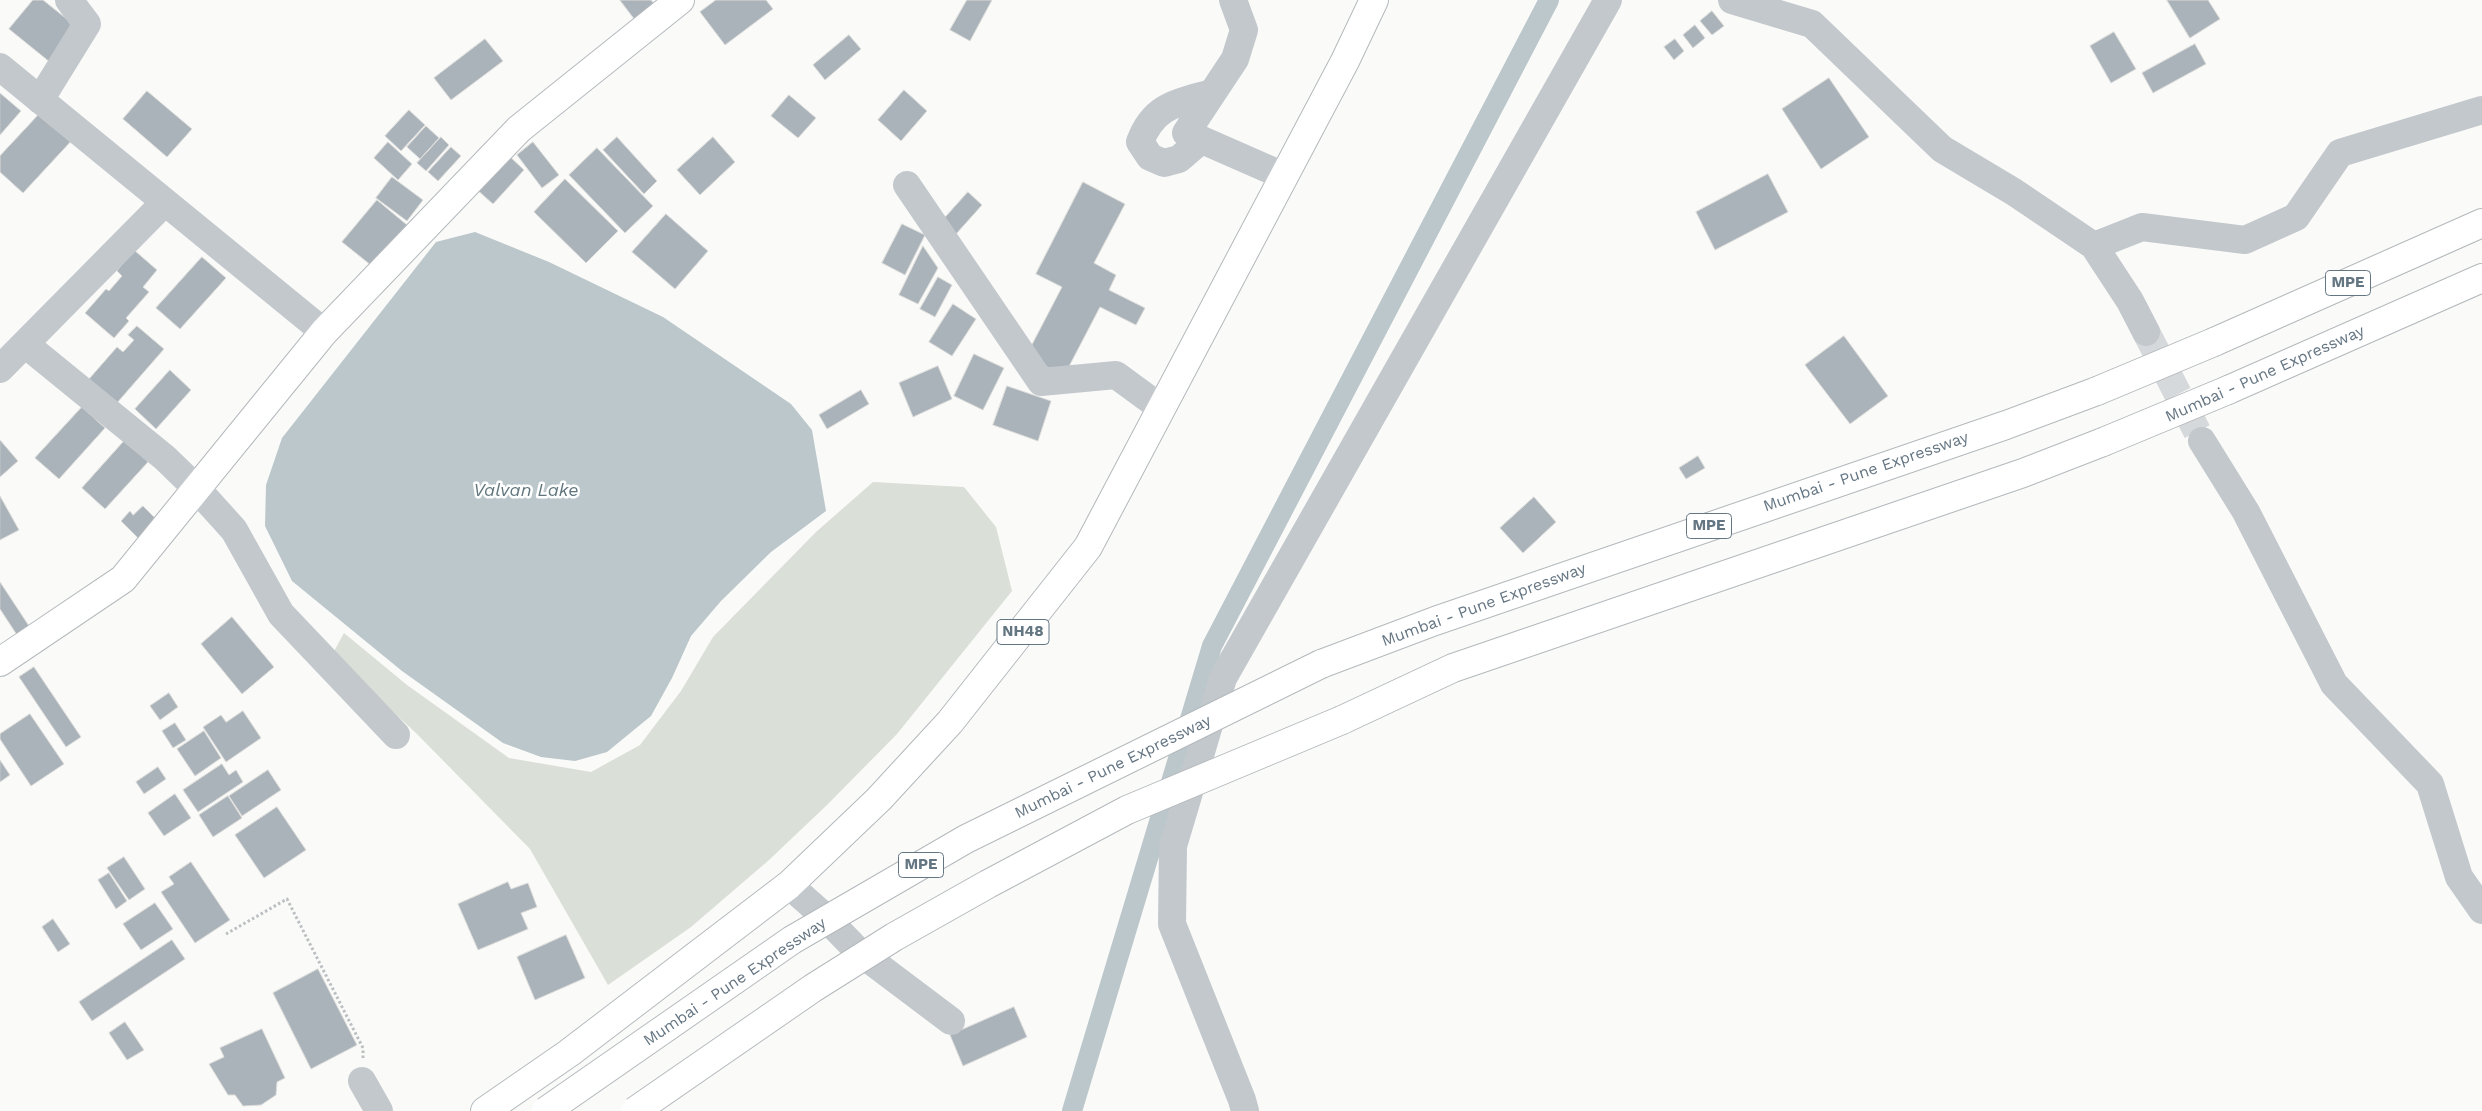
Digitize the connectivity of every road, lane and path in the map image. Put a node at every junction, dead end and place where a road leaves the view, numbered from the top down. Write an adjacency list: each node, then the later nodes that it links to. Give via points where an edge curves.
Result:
1 (69, 0): 9 (street, via 87,24)
2 (680, 0): 18 (main road, via 519,129)
3 (1232, 0): 8 (street, via 1244,30 1235,59)
4 (1374, 0): 12 (main road, NH48)
5 (1608, 0): 36 (street, via 1223,678 1173,846 1172,924)
6 (1732, 0): 16 (street, via 1812,24 1942,150 2014,192)
7 (0, 67): 9 (street)
8 (1212, 93): 11 (street, via 1186,133); 11 (street, via 1164,108 1147,124 1140,142 1150,157 1164,163 1179,159)
9 (40, 100): 14 (street)
10 (2482, 110): 16 (street, via 2340,153 2296,217 2245,240 2142,227)
11 (1201, 140): 12 (street)
12 (1284, 176): 22 (main road, NH48)
13 (908, 185): 22 (street, via 1041,382 1116,375)
14 (165, 202): 18 (street); 20 (street)
15 (2482, 224): 34 (main road, Mumbai - Pune Expressway / MPE, bridge, via 2214,342 2006,426 1454,615 1321,664 933,858 792,940)
16 (2094, 246): 19 (street)
17 (2482, 278): 35 (main road, Mumbai - Pune Expressway, bridge, via 2104,442 1453,668 1342,720 1126,810 894,937 813,988)
18 (324, 332): 24 (main road)
19 (2146, 332)
20 (25, 344): 21 (street); 24 (street, via 166,458)
21 (0, 369)
22 (1162, 408): 27 (main road, NH48, via 1088,547 1015,642 950,722 885,792)
23 (2202, 442): 28 (street, via 2246,512 2334,684 2430,784 2459,877)
24 (197, 489): 25 (main road, via 123,579); 26 (street, via 234,530 281,614)
25 (0, 662)
26 (396, 735)
27 (789, 885): 30 (street, via 858,951); 33 (main road, NH48, via 569,1053)
28 (2482, 910)
29 (226, 934): 31 (path, via 287,899 363,1048)
30 (951, 1021)
31 (362, 1081): 32 (street)
32 (379, 1111)
33 (485, 1111)
34 (546, 1111)
35 (635, 1111)
36 (1244, 1111)

